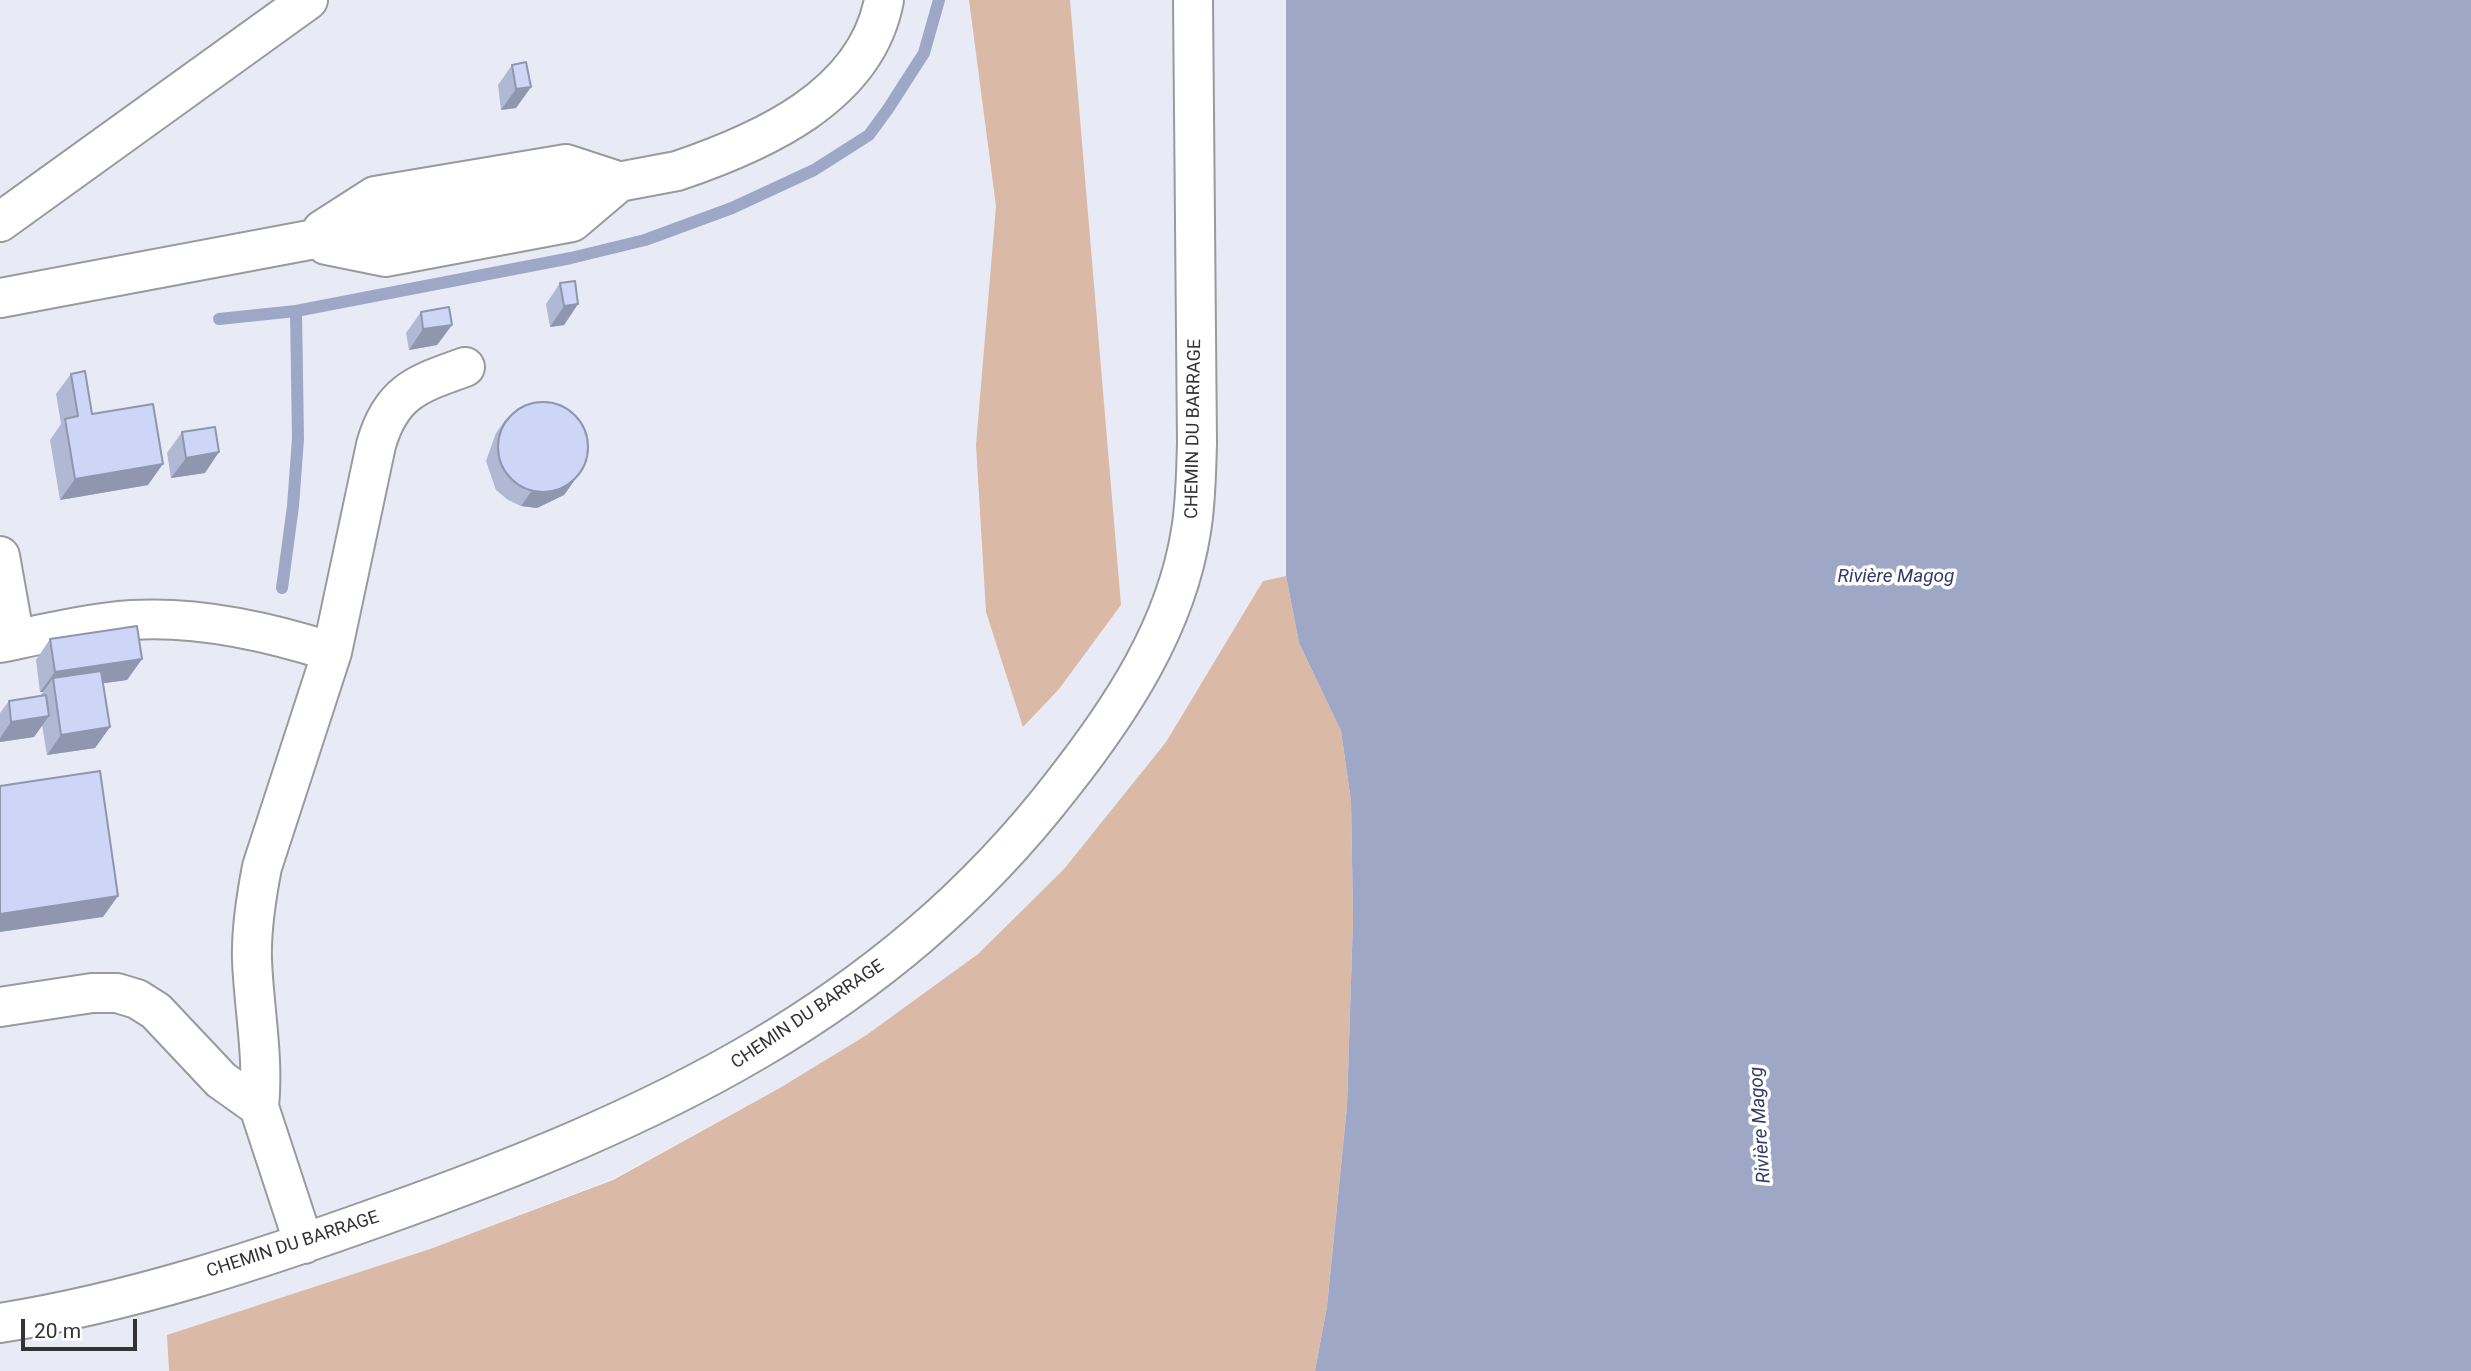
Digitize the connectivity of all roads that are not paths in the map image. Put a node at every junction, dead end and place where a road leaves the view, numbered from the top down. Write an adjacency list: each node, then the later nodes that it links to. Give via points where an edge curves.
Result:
1 (308, 0): 5 (street)
2 (884, 0): 4 (street, via 862,56 831,92 783,126 732,152 688,167)
3 (1193, 0): 14 (street, CHEMIN DU BARRAGE, via 1196,443 1191,533 1158,636 1099,736 1040,815 961,899 884,966 781,1037 703,1083 605,1130)
4 (620, 181): 6 (street, via 566,164 375,196); 6 (street, via 572,222 559,225 385,257)
5 (0, 222)
6 (306, 241): 7 (street)
7 (0, 299)
8 (465, 367): 11 (street, via 406,392 383,419)
9 (0, 556): 10 (street)
10 (7, 641): 11 (street, via 110,622 163,620 223,627)
11 (332, 652): 13 (street, via 261,867 252,960 262,1073)
12 (0, 1007): 13 (street, via 92,993 137,999 156,1010 221,1080)
13 (259, 1107): 14 (street)
14 (304, 1244): 15 (street, CHEMIN DU BARRAGE, via 88,1307)
15 (0, 1323)

